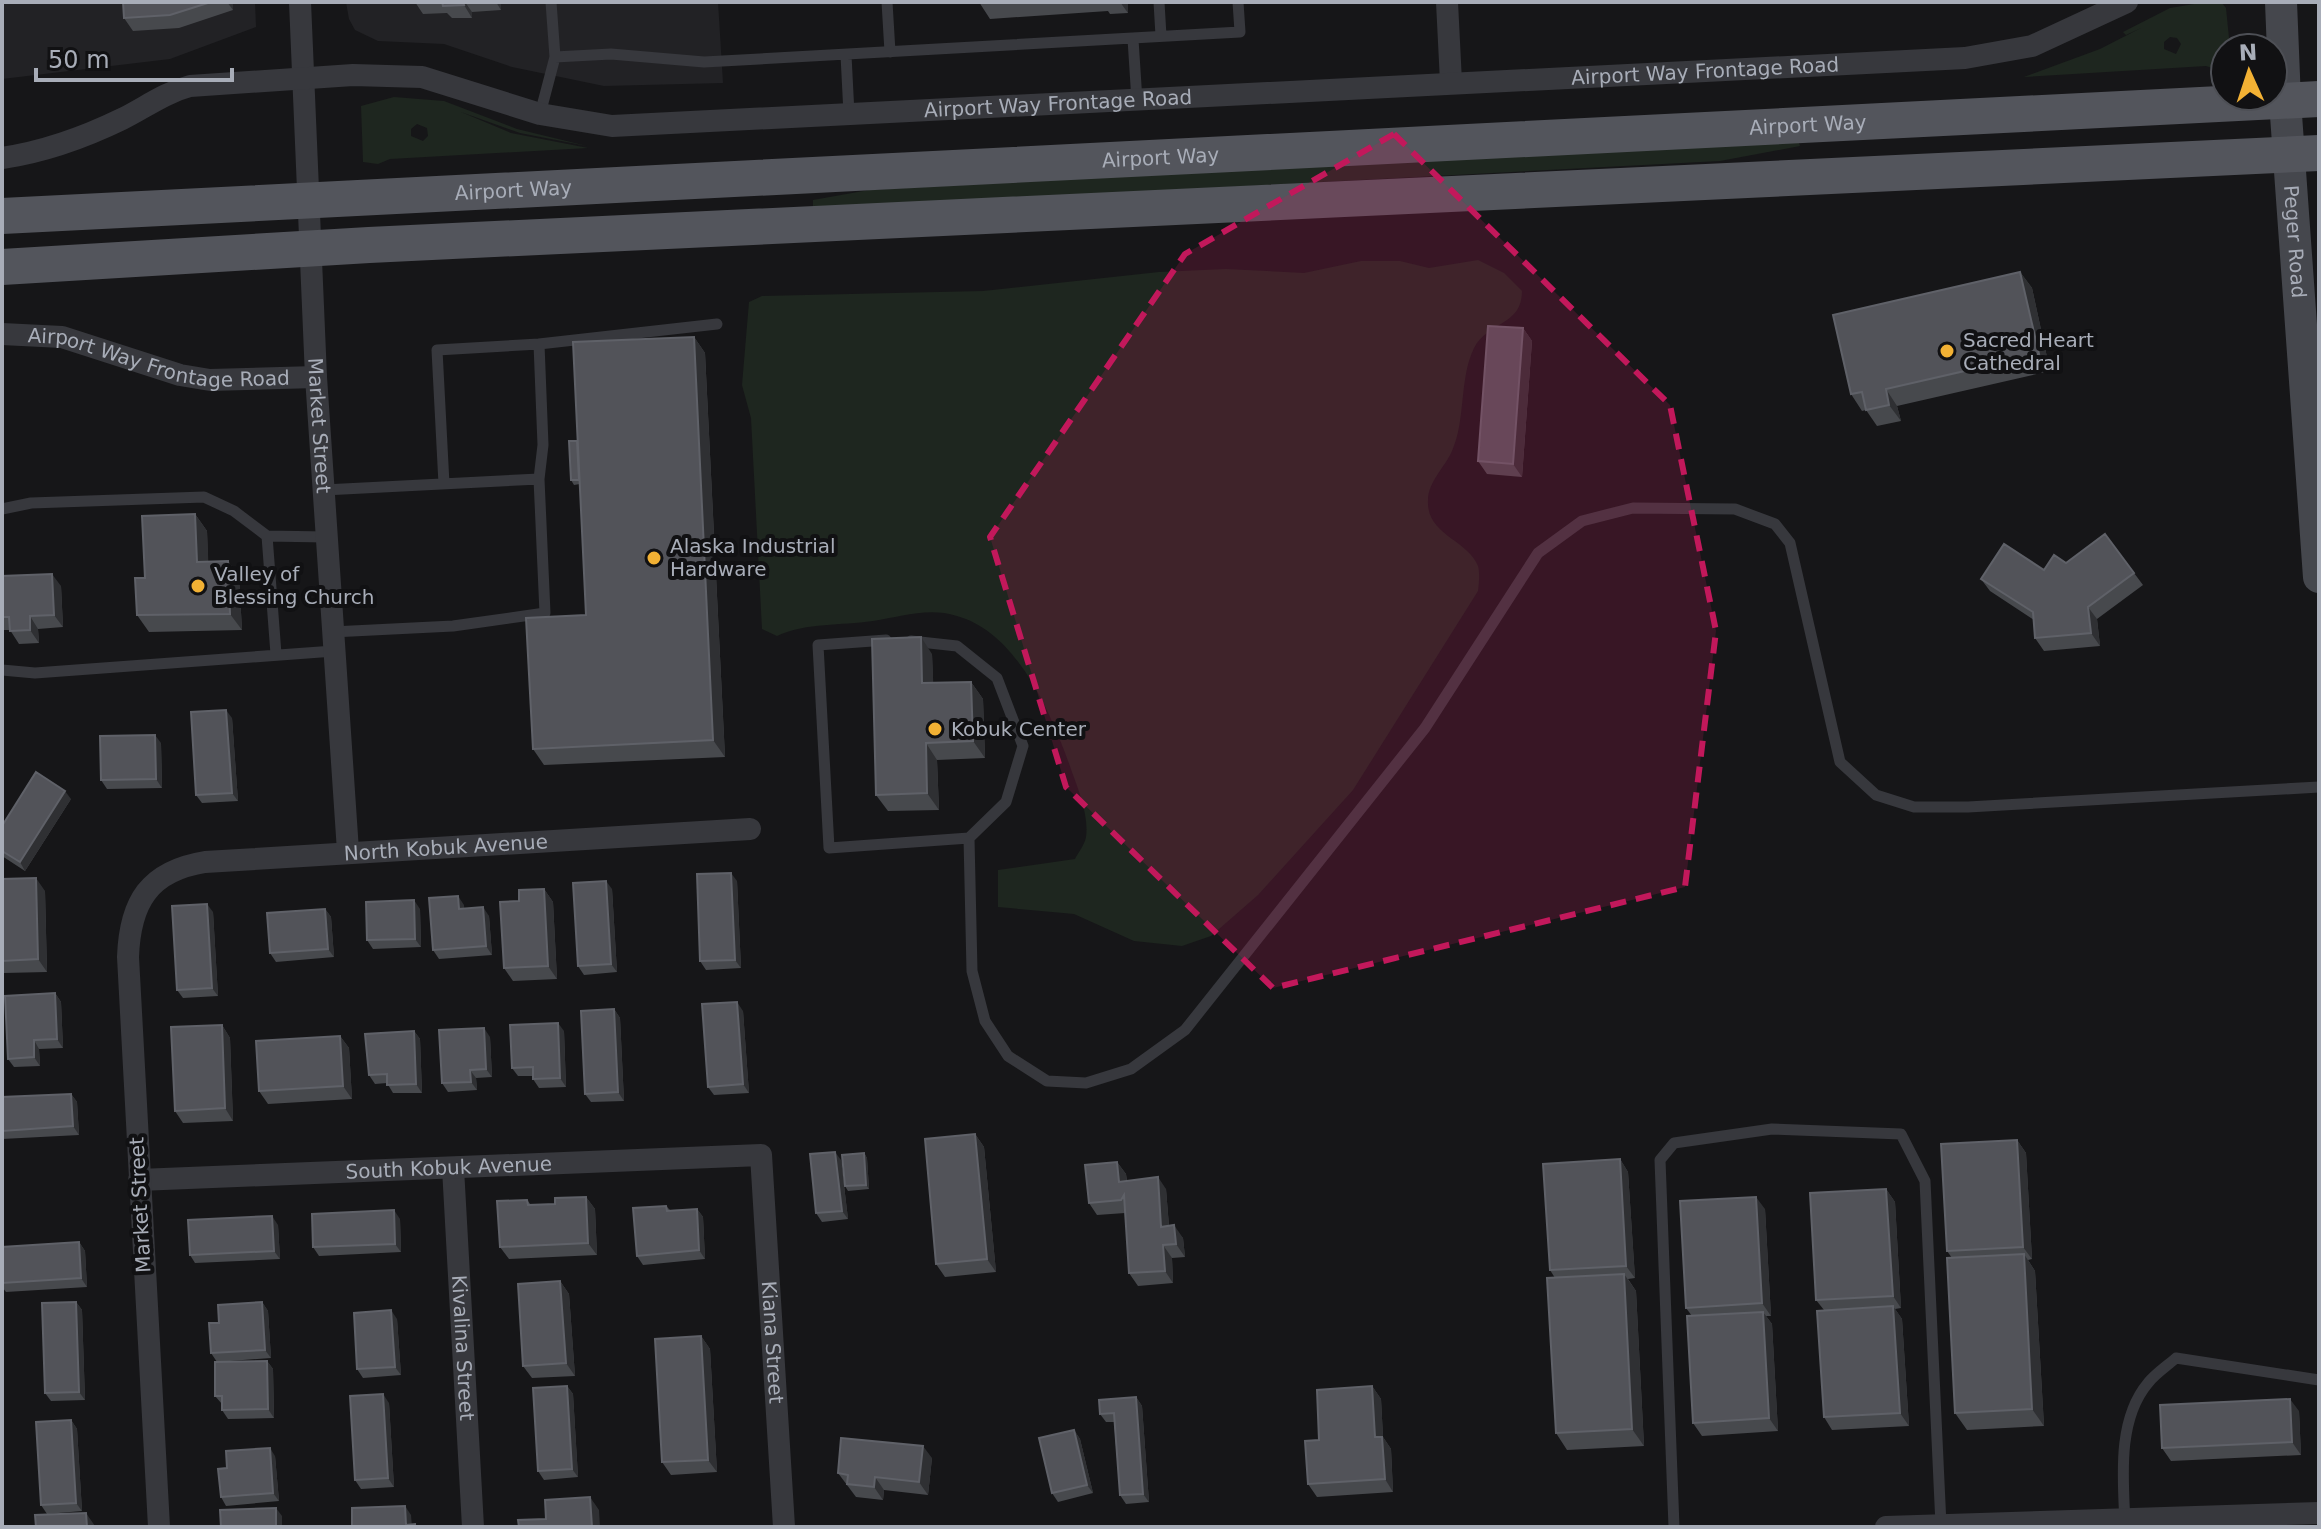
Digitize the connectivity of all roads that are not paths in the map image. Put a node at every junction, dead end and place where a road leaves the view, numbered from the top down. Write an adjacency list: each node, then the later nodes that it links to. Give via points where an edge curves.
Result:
1 (300, 2): 14 (street, Market Street)
2 (551, 2): 13 (lane)
3 (887, 2): 11 (lane)
4 (1159, 2): 9 (lane)
5 (1238, 2): 9 (lane, via 1240,32)
6 (1447, 2): 15 (street)
7 (2127, 2): 15 (street, Airport Way Frontage Road, via 2032,46 1994,54)
8 (2281, 2): 16 (main road, Peger Road)
9 (1161, 36): 10 (lane)
10 (1133, 39): 11 (lane); 17 (lane)
11 (890, 52): 12 (lane)
12 (846, 55): 13 (lane, via 704,62 611,54); 19 (lane)
13 (555, 57): 18 (lane)
14 (303, 79): 18 (street, Airport Way Frontage Road, via 422,77); 21 (street, Airport Way Frontage Road, via 167,92 122,119 48,149); 22 (street, Market Street)
15 (1451, 82): 17 (street, Airport Way Frontage Road)
16 (2302, 100): 20 (main road, Peger Road); 22 (main road, Airport Way)
17 (1137, 101): 19 (street, Airport Way Frontage Road)
18 (540, 114): 19 (street, Airport Way Frontage Road, via 612,126)
19 (849, 114)
20 (2304, 154): 24 (main road); 36 (main road, Peger Road)
21 (2, 158)
22 (307, 201): 23 (main road, Airport Way); 24 (street, Market Street)
23 (2, 216)
24 (309, 248): 25 (main road); 29 (street, Market Street)
25 (2, 267)
26 (717, 324): 28 (lane)
27 (2, 334): 29 (street, Airport Way Frontage Road, via 62,337 210,380)
28 (539, 344): 30 (lane); 31 (lane, via 437,350)
29 (316, 377): 32 (street, Market Street)
30 (539, 479): 31 (lane); 37 (lane, via 545,613)
31 (444, 484): 32 (lane)
32 (324, 490): 35 (street, Market Street)
33 (2, 509): 34 (lane, via 31,503 204,497)
34 (267, 536): 35 (lane); 38 (lane)
35 (326, 537): 37 (street, Market Street)
36 (2319, 577)
37 (333, 642): 38 (lane); 43 (street, Market Street)
38 (276, 654): 39 (lane, via 35,673)
39 (2, 670)
40 (2319, 787): 42 (lane, via 1968,807 1914,807 1876,795 1840,762 1790,543 1775,524 1735,509 1633,508 1582,521 1538,553 1416,740 1185,1030 1131,1069 1086,1083 1047,1081 1008,1056 985,1021 972,971)
41 (750, 829): 43 (street, North Kobuk Avenue)
42 (969, 838): 42 (lane, via 829,848 818,645 899,640 957,646 997,678 1023,746 1006,802)
43 (348, 851): 44 (street, North Kobuk Avenue, via 182,865)
44 (149, 887): 47 (street, Market Street, via 132,922 128,957)
45 (761, 1155): 46 (street, South Kobuk Avenue); 54 (street, Kiana Street)
46 (453, 1168): 47 (street, South Kobuk Avenue); 53 (street, Kivalina Street)
47 (139, 1180): 52 (street, Market Street)
48 (2319, 1380): 50 (lane, via 2176,1358 2147,1384 2129,1421 2123,1460)
49 (2319, 1513): 50 (street)
50 (2125, 1523): 51 (street)
51 (1941, 1525): 55 (lane, via 1925,1181 1901,1134 1772,1129 1674,1143 1660,1160); 56 (street)
52 (159, 1527)
53 (473, 1527)
54 (784, 1527)
55 (1674, 1527)
56 (1886, 1527)

